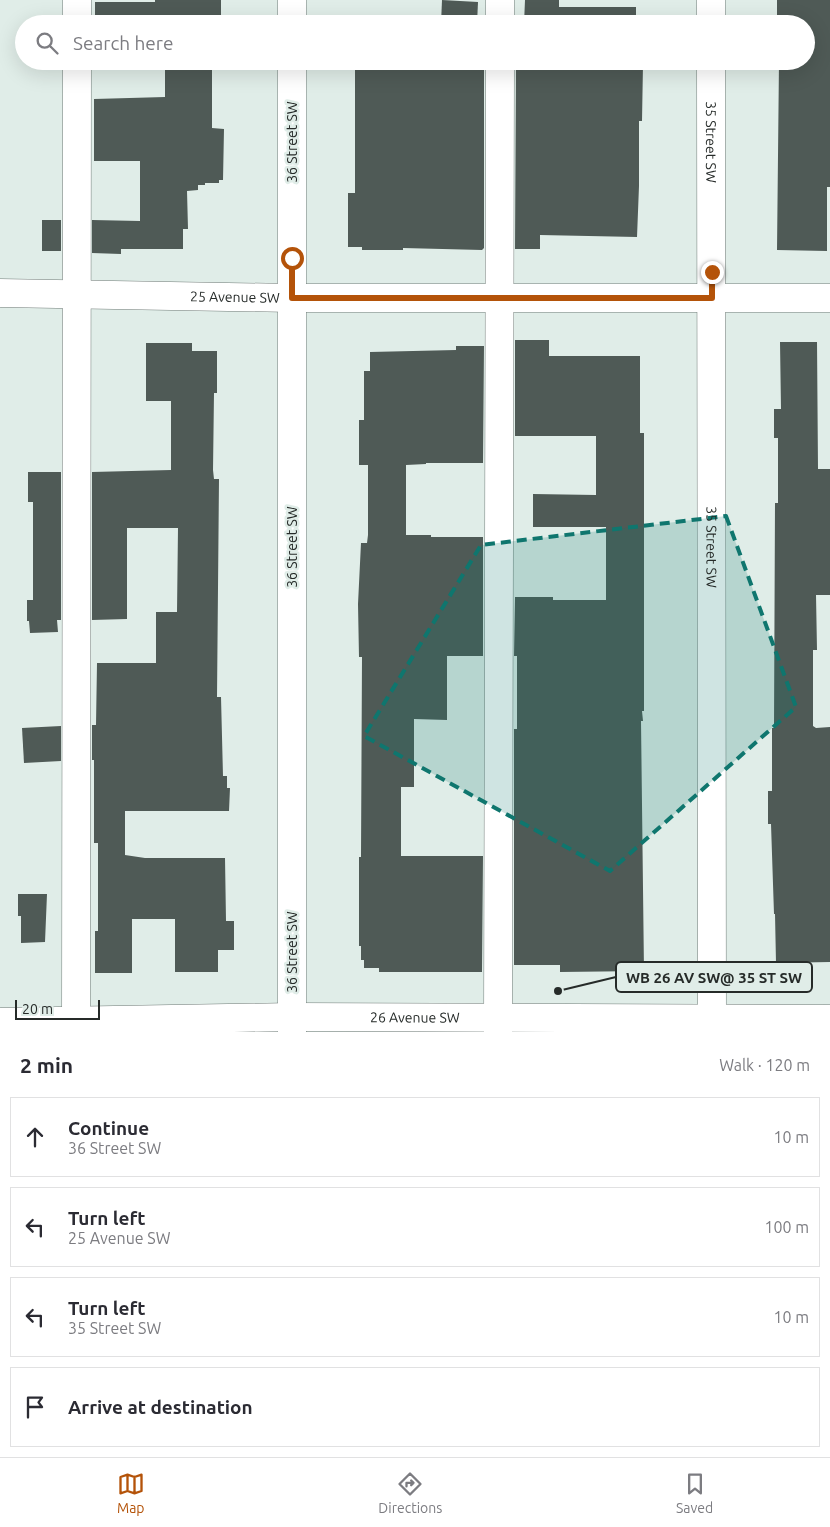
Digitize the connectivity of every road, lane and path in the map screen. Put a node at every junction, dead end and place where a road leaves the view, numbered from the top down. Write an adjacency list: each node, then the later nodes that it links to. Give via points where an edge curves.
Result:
1 (76, 0): 5 (street)
2 (292, 0): 6 (street)
3 (500, 0): 7 (street)
4 (711, 0): 8 (street)
5 (76, 15)
6 (292, 15)
7 (500, 15)
8 (711, 15)
9 (76, 70): 14 (street)
10 (292, 70): 15 (street, 36 Street SW)
11 (500, 70): 18 (street)
12 (712, 70): 16 (street, 35 Street SW)
13 (0, 293): 14 (street, 25 Avenue SW)
14 (76, 294): 15 (street, 25 Avenue SW); 24 (street)
15 (292, 298): 18 (street, 25 Avenue SW); 21 (street, 36 Street SW)
16 (712, 298): 17 (street, 25 Avenue SW); 18 (street, 25 Avenue SW); 23 (street, 35 Street SW)
17 (830, 298)
18 (500, 299): 22 (street)
19 (830, 1020): 23 (street, 26 Avenue SW)
20 (0, 1022): 24 (street, 26 Avenue SW)
21 (292, 1025): 22 (street, 26 Avenue SW); 24 (street, 26 Avenue SW)
22 (498, 1026): 23 (street, 26 Avenue SW)
23 (712, 1026)
24 (76, 1027)

